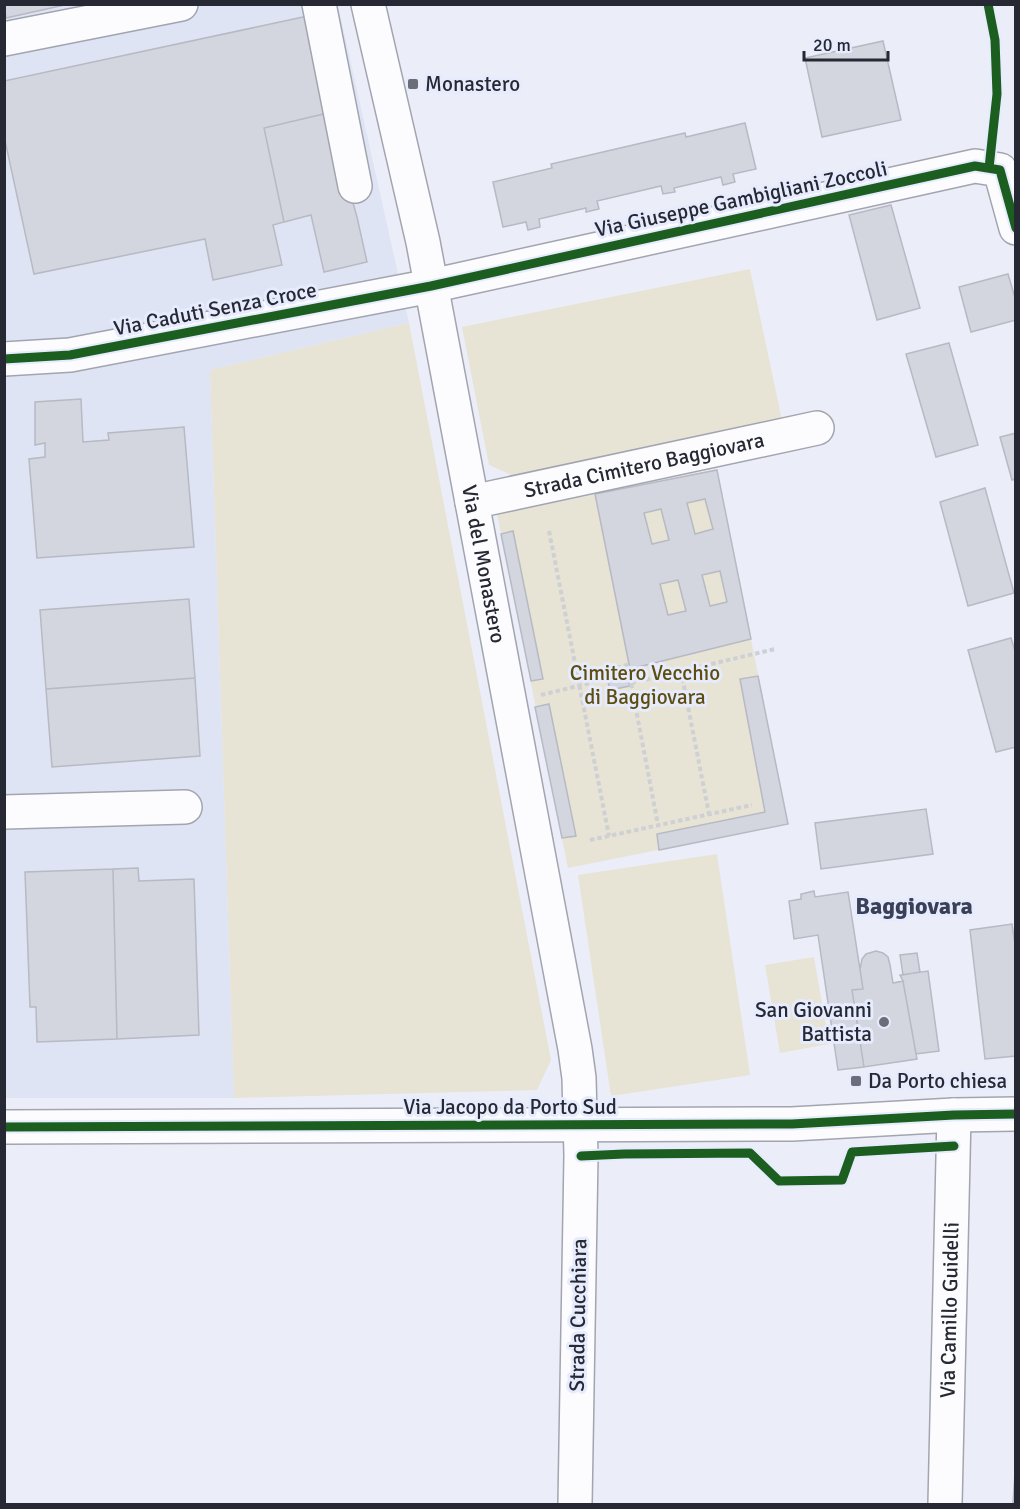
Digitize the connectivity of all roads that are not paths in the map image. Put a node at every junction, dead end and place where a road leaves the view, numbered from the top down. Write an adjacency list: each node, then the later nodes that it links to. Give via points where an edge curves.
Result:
1 (181, 4): 4 (street)
2 (319, 4): 5 (street)
3 (368, 4): 7 (street, Via del Monastero)
4 (4, 39)
5 (355, 186)
6 (1016, 228): 7 (street, Via Giuseppe Gambigliani Zoccoli, via 1000,170 975,166)
7 (431, 286): 8 (street, Via Caduti Senza Croce, via 70,355); 10 (street, Via del Monastero)
8 (4, 359)
9 (817, 428): 10 (street, Strada Cimitero Baggiovara)
10 (472, 502): 15 (street, Via del Monastero, via 575,1049)
11 (185, 807): 12 (street)
12 (4, 812)
13 (1016, 1114): 14 (street, Via Jacopo da Porto Sud)
14 (954, 1115): 15 (street, Via Jacopo da Porto Sud, via 792,1124); 18 (street, Via Camillo Guidelli)
15 (580, 1125): 16 (street, Via Jacopo da Porto Sud); 17 (street, Strada Cucchiara)
16 (4, 1127)
17 (575, 1504)
18 (945, 1504)

